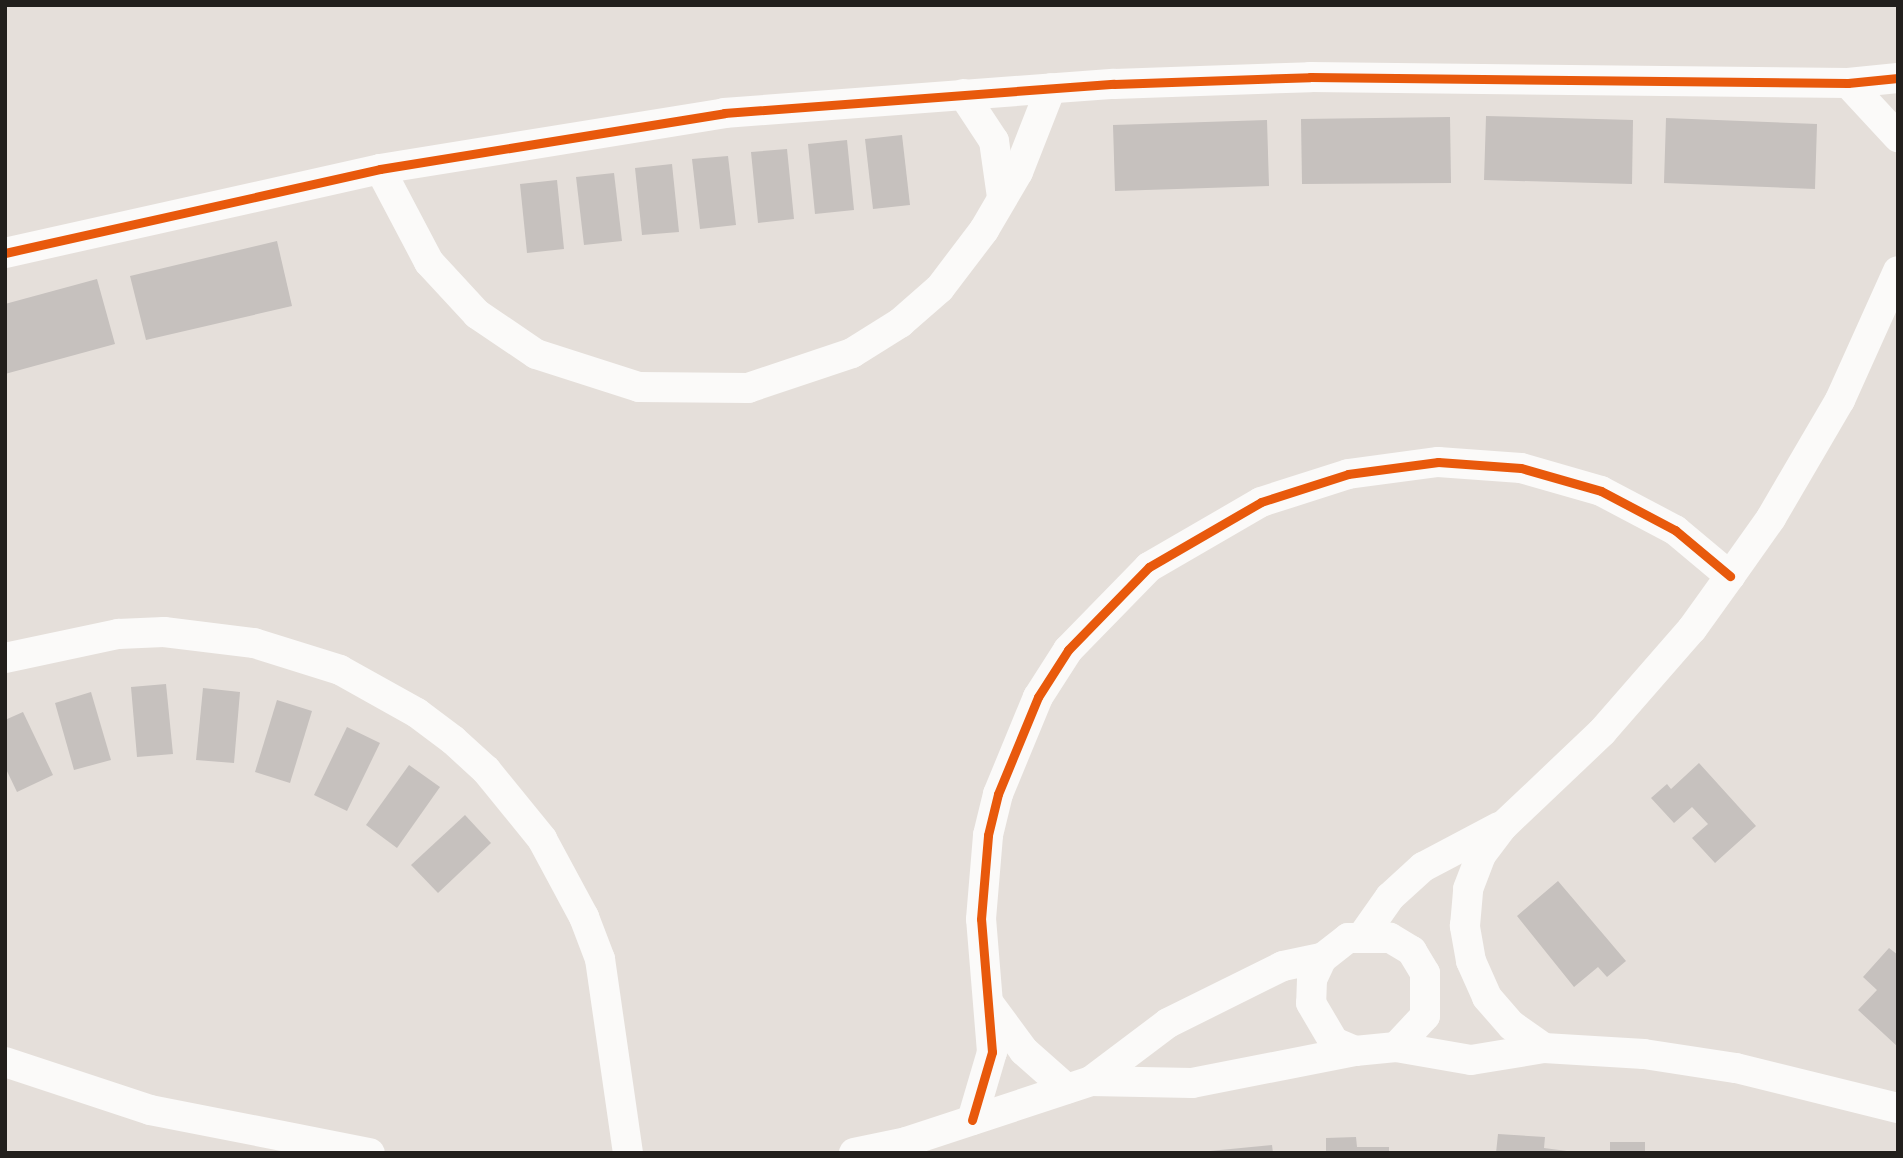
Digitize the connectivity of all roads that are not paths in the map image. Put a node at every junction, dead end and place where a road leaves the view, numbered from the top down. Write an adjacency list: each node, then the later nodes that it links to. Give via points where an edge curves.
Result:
1 (1898, 78): 2 (street)
2 (1848, 83): 3 (street, via 1462,76); 5 (street)
3 (1051, 88): 4 (street); 7 (street, via 1032,145)
4 (962, 94): 6 (street, via 673,119); 7 (street, via 994,141)
5 (1898, 137)
6 (380, 169): 7 (street, via 429,262 506,335 536,354 603,379 676,391 748,388 785,380 863,347 940,288); 8 (street)
7 (1002, 197)
8 (5, 253)
9 (1898, 271): 10 (street, via 1840,400)
10 (1730, 576): 12 (street, via 1692,629 1602,732); 17 (street, via 1675,530 1601,491 1562,477 1480,463 1415,463 1348,474 1220,522 1149,568 1101,611 1068,650 1027,720 1011,755 988,835 981,919)
11 (5, 658): 27 (street, via 118,634 198,635 254,643 340,670 408,708 453,740 500,787 542,839 584,917 600,959)
12 (1503, 825): 13 (street, via 1423,867 1390,897); 15 (street, via 1481,855 1468,889 1465,926)
13 (1364, 934): 14 (street, via 1333,946); 16 (street, via 1390,937 1412,951)
14 (1322, 958): 20 (street, via 1312,979 1311,1003 1334,1042); 22 (street, via 1283,966 1168,1023)
15 (1471, 961): 16 (street); 19 (street, via 1487,997 1512,1026)
16 (1425, 973): 18 (street, via 1425,1016)
17 (989, 1005): 22 (street, via 1024,1051); 24 (street, via 992,1052)
18 (1396, 1047): 19 (street, via 1471,1060); 20 (street)
19 (1544, 1048): 23 (street, via 1736,1068)
20 (1355, 1051): 22 (street, via 1192,1083)
21 (5, 1062): 26 (street, via 150,1110)
22 (1079, 1085): 24 (street)
23 (1898, 1108)
24 (972, 1120): 25 (street)
25 (902, 1147): 28 (street)
26 (370, 1153)
27 (628, 1153)
28 (853, 1153)

